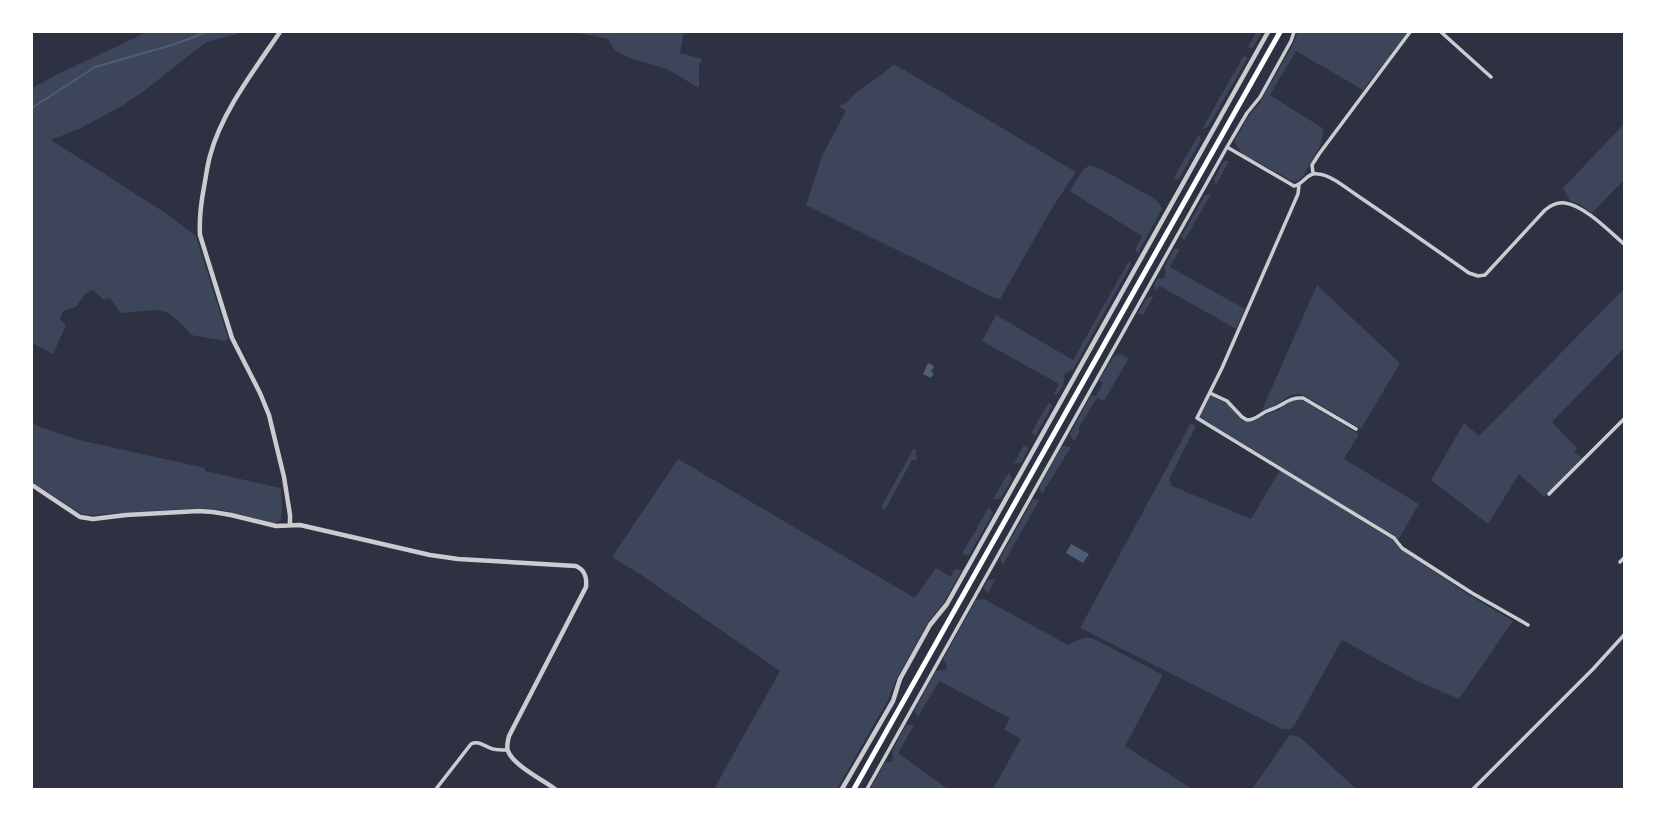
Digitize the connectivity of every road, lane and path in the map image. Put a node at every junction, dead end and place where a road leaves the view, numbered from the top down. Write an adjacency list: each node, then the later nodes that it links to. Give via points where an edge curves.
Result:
1 (280, 32): 17 (street, via 236,98 218,133 210,156 199,222 200,235 232,338 269,415 284,477)
2 (1268, 32): 25 (street, via 947,604 930,625 900,679 893,700)
3 (1280, 32): 26 (main road)
4 (1294, 32): 8 (street, via 1260,97 1247,112)
5 (1410, 32): 9 (street, via 1341,122 1312,165)
6 (1441, 32): 7 (street)
7 (1491, 77)
8 (1227, 147): 10 (street, via 1289,184); 27 (street)
9 (1313, 173): 10 (street); 11 (street, via 1325,175 1348,189 1469,273 1478,276 1484,275 1545,210 1558,203 1579,209)
10 (1299, 185): 12 (street, via 1298,194)
11 (1624, 244)
12 (1210, 393): 14 (street, via 1227,401 1248,420 1276,408 1291,398 1303,398); 20 (street, via 1197,418 1394,538 1402,548)
13 (1624, 419): 16 (street)
14 (1356, 429)
15 (32, 485): 17 (street, via 80,517 199,511 231,514 276,526)
16 (1549, 494)
17 (290, 524): 22 (street, via 430,556 581,568 587,579 586,588 509,736)
18 (1624, 558): 19 (street)
19 (1620, 562)
20 (1528, 625)
21 (1624, 635): 28 (street)
22 (507, 750): 23 (street, via 493,749 474,742 470,744); 24 (street, via 515,761)
23 (436, 789)
24 (555, 789)
25 (842, 789)
26 (854, 789)
27 (867, 789)
28 (1472, 789)

